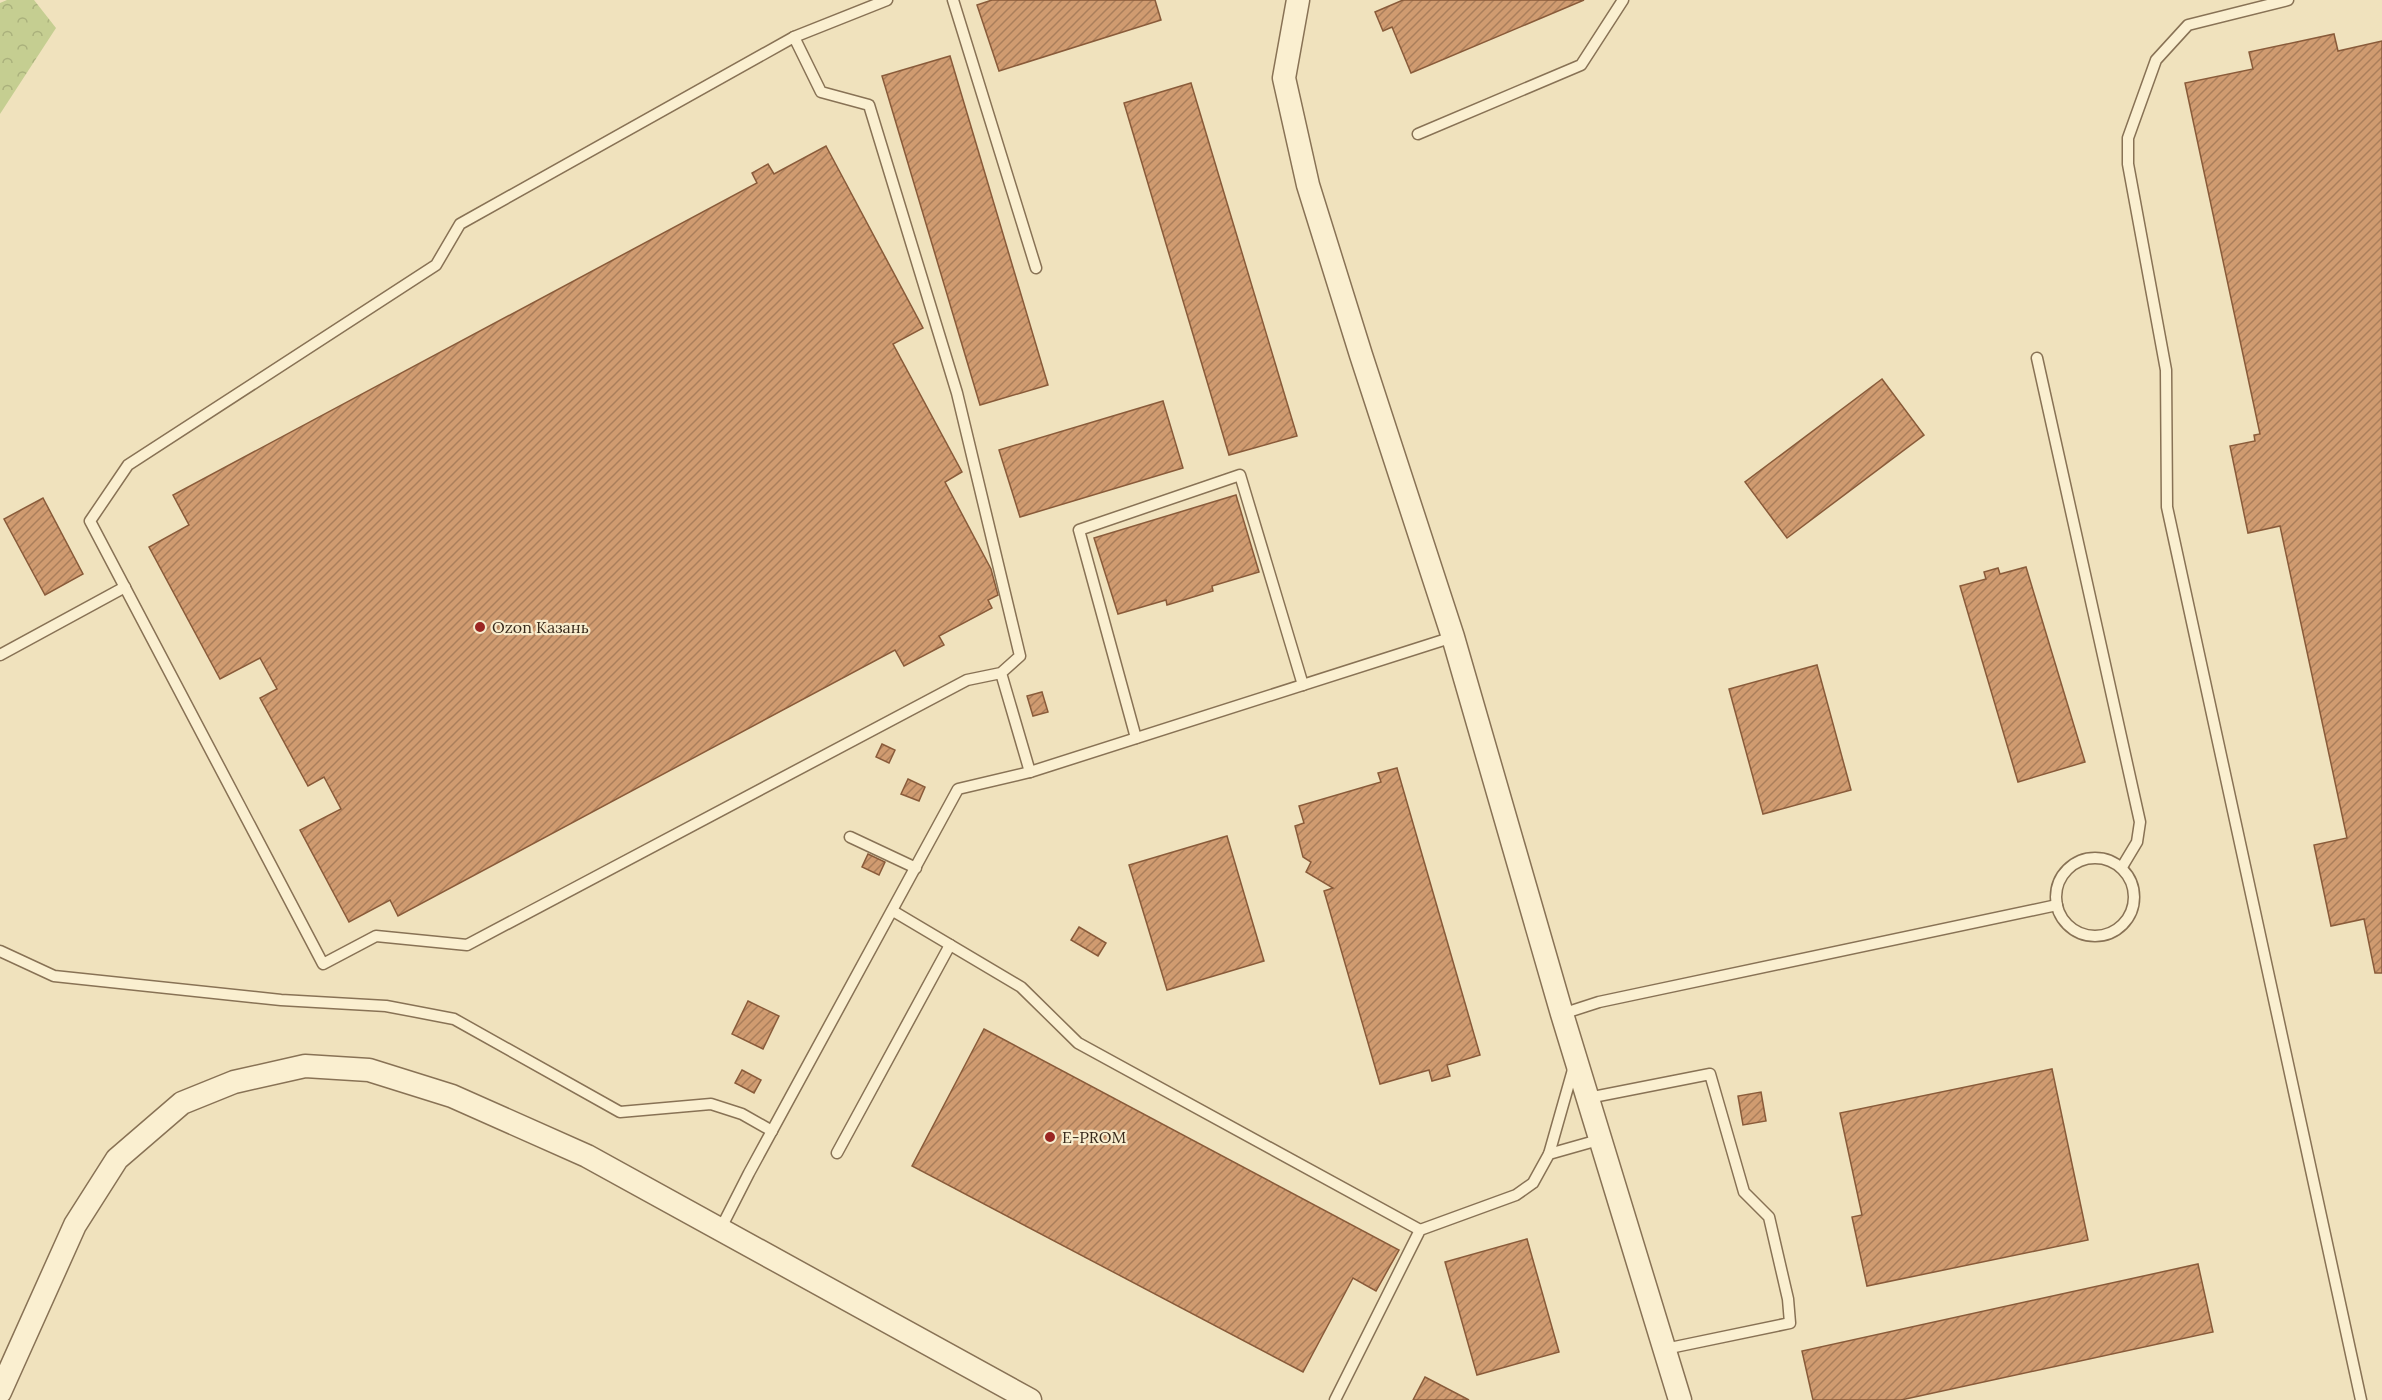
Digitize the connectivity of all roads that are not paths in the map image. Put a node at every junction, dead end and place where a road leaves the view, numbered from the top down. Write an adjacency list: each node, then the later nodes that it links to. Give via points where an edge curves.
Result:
1 (887, 0): 6 (lane)
2 (953, 0): 8 (lane)
3 (1298, 0): 11 (street, via 1284,78 1308,185)
4 (1623, 0): 7 (lane, via 1581,65)
5 (2288, 0): 38 (lane, via 2188,25 2156,60 2128,138 2128,164 2166,370 2167,507)
6 (794, 37): 10 (lane, via 460,224 436,265 128,465 90,521); 13 (lane, via 821,92 869,105 957,393 1020,656)
7 (1418, 134)
8 (1036, 268)
9 (2037, 358): 18 (lane, via 2140,822 2138,842)
10 (124, 587): 12 (lane); 13 (lane, via 323,964 376,936 467,945 967,680)
11 (1453, 638): 14 (lane); 24 (street)
12 (0, 655)
13 (1001, 673): 16 (lane)
14 (1303, 685): 15 (lane); 15 (lane, via 1240,475 1079,530)
15 (1136, 738): 16 (lane)
16 (1030, 772): 19 (lane, via 958,789)
17 (850, 837): 19 (lane)
18 (2122, 867): 20 (lane, via 2104,858 2084,858 2067,868 2057,885); 20 (lane, via 2133,884 2134,906 2124,924 2106,935 2085,935 2067,924)
19 (916, 868): 21 (lane)
20 (2056, 905): 24 (lane, via 1599,1002)
21 (893, 911): 22 (lane); 27 (lane)
22 (950, 945): 29 (lane); 32 (lane, via 1021,987 1078,1042)
23 (0, 951): 27 (lane, via 54,976 281,1000 386,1006 454,1019 620,1112 711,1104 742,1114)
24 (1562, 1014): 25 (street)
25 (1576, 1060): 26 (street); 30 (lane)
26 (1588, 1098): 28 (street); 33 (lane, via 1710,1074 1744,1192 1769,1217 1790,1323)
27 (772, 1131): 31 (lane)
28 (1602, 1139): 30 (lane); 33 (street)
29 (837, 1153)
30 (1549, 1154): 32 (lane, via 1533,1183 1516,1196)
31 (721, 1228): 34 (street, via 587,1156 494,1114 452,1096 369,1071 305,1066 234,1082 182,1103 117,1159 75,1225); 35 (street)
32 (1420, 1230): 36 (lane)
33 (1665, 1349): 37 (street)
34 (0, 1392)
35 (1029, 1400)
36 (1335, 1400)
37 (1680, 1400)
38 (2361, 1400)

